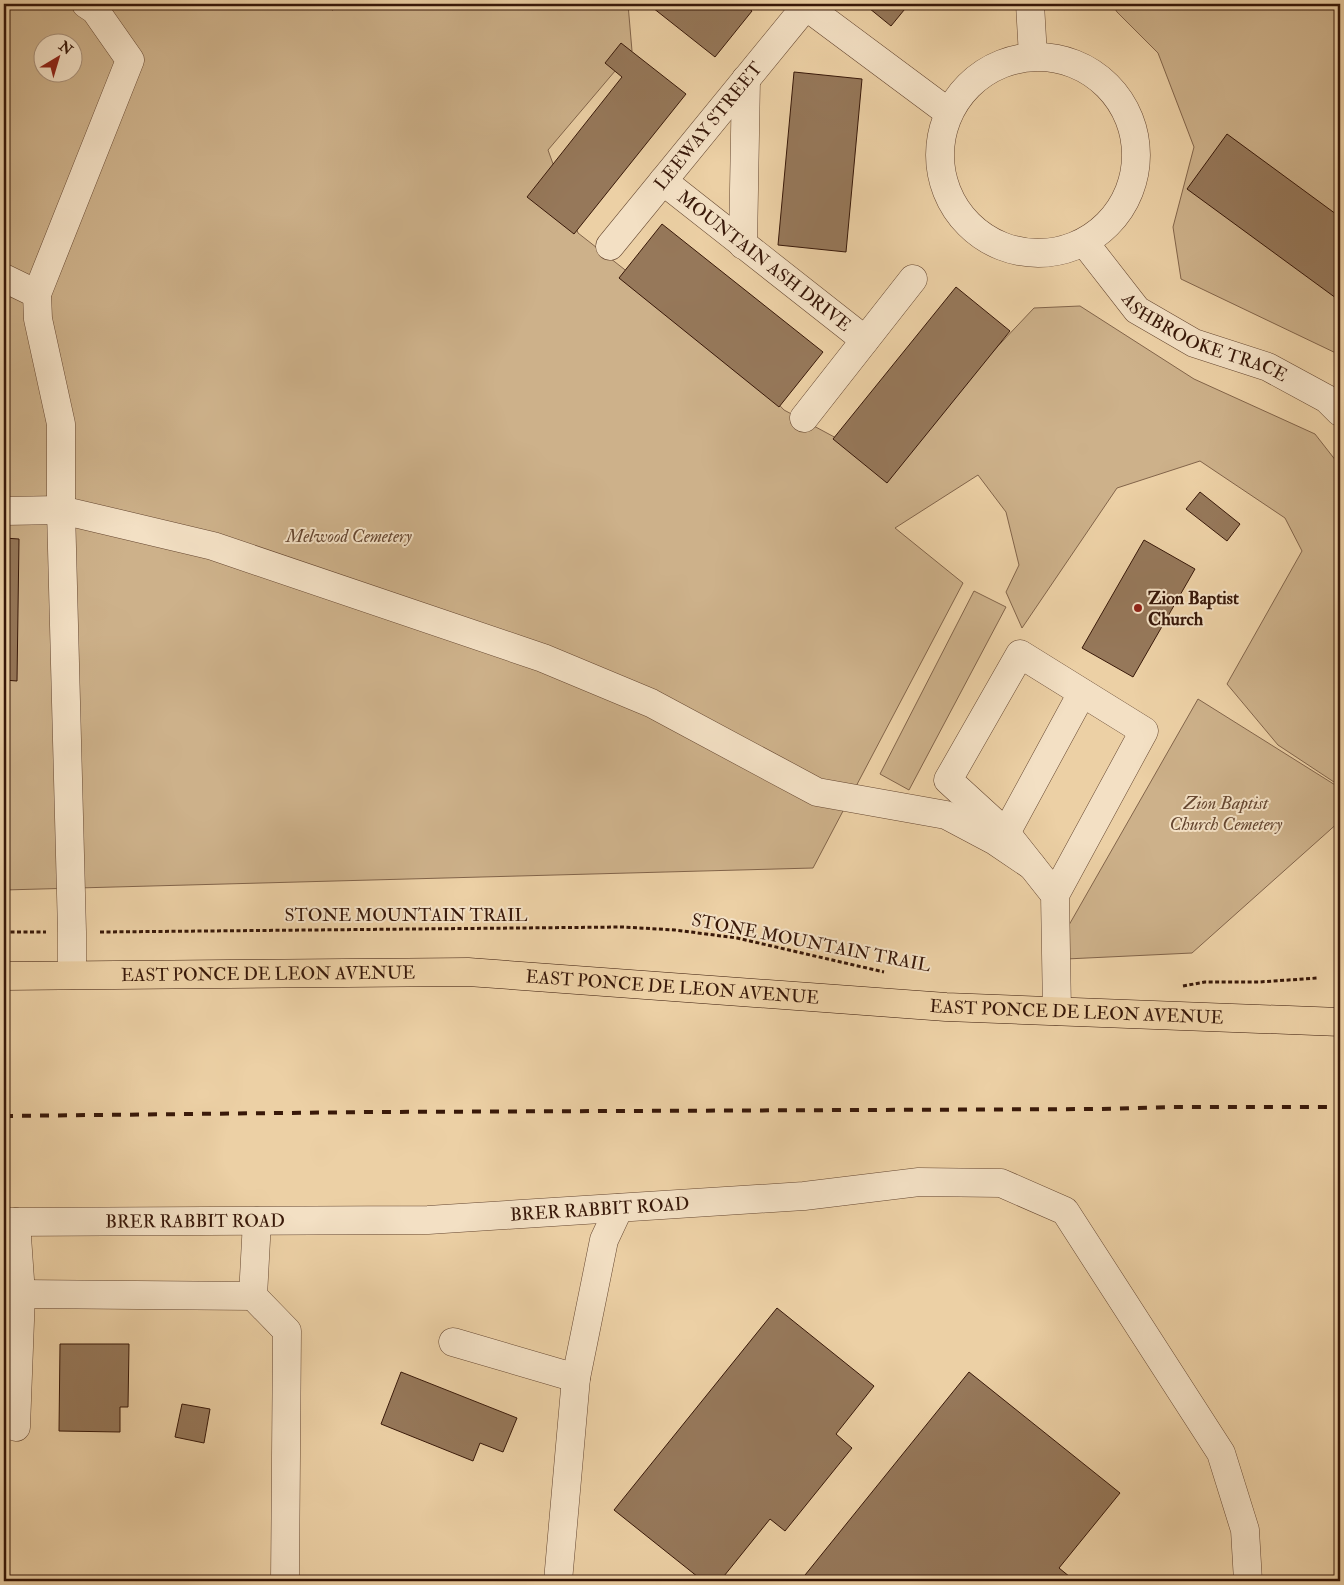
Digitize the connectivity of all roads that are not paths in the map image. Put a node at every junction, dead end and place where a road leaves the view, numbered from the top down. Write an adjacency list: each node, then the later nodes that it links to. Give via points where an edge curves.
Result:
1 (86, 4): 13 (street, via 95,10 130,60)
2 (1030, 4): 4 (street)
3 (804, 5): 5 (street, LEEWAY STREET); 6 (street)
4 (1033, 56): 6 (street, via 1006,60 982,72 962,90); 8 (street, via 1066,60 1096,75 1119,99 1133,129 1136,162 1129,194 1111,222)
5 (746, 79): 7 (street, LEEWAY STREET); 9 (street)
6 (948, 112): 8 (street, via 940,142 940,173 950,202 969,226 995,244 1024,253 1055,252)
7 (663, 181): 9 (street, MOUNTAIN ASH DRIVE); 10 (street, LEEWAY STREET)
8 (1084, 242): 15 (street, ASHBROOKE TRACE, via 1137,310 1194,343 1268,367 1328,399)
9 (744, 244): 14 (street, MOUNTAIN ASH DRIVE)
10 (610, 246)
11 (4, 278): 13 (street)
12 (914, 279): 14 (street)
13 (37, 294): 17 (street, via 38,319 61,424)
14 (865, 340): 16 (street)
15 (1340, 412)
16 (804, 418)
17 (61, 510): 18 (street); 21 (street, via 213,546 543,658 651,703 817,792 946,815 995,841); 23 (street)
18 (4, 511)
19 (1082, 692): 20 (street); 20 (street, via 1020,654 948,780); 22 (street, via 1144,731)
20 (1006, 832): 21 (street)
21 (1032, 866): 22 (street)
22 (1056, 895): 25 (street)
23 (72, 975): 24 (main road, EAST PONCE DE LEON AVENUE); 25 (main road, EAST PONCE DE LEON AVENUE, via 468,972 946,1007)
24 (4, 976)
25 (1057, 1011): 26 (main road, EAST PONCE DE LEON AVENUE)
26 (1340, 1022)
27 (619, 1208): 28 (street, BRER RABBIT ROAD, via 428,1220); 33 (street, via 604,1240); 37 (street, BRER RABBIT ROAD, via 804,1196 918,1182 1000,1183 1065,1211 1221,1453 1245,1530)
28 (257, 1221): 29 (street, BRER RABBIT ROAD); 31 (street)
29 (10, 1222): 30 (street)
30 (21, 1294): 31 (street); 34 (street)
31 (253, 1296): 35 (street, via 287,1331)
32 (453, 1342): 33 (street)
33 (576, 1378): 36 (street)
34 (16, 1427)
35 (285, 1581)
36 (558, 1581)
37 (1248, 1581)

